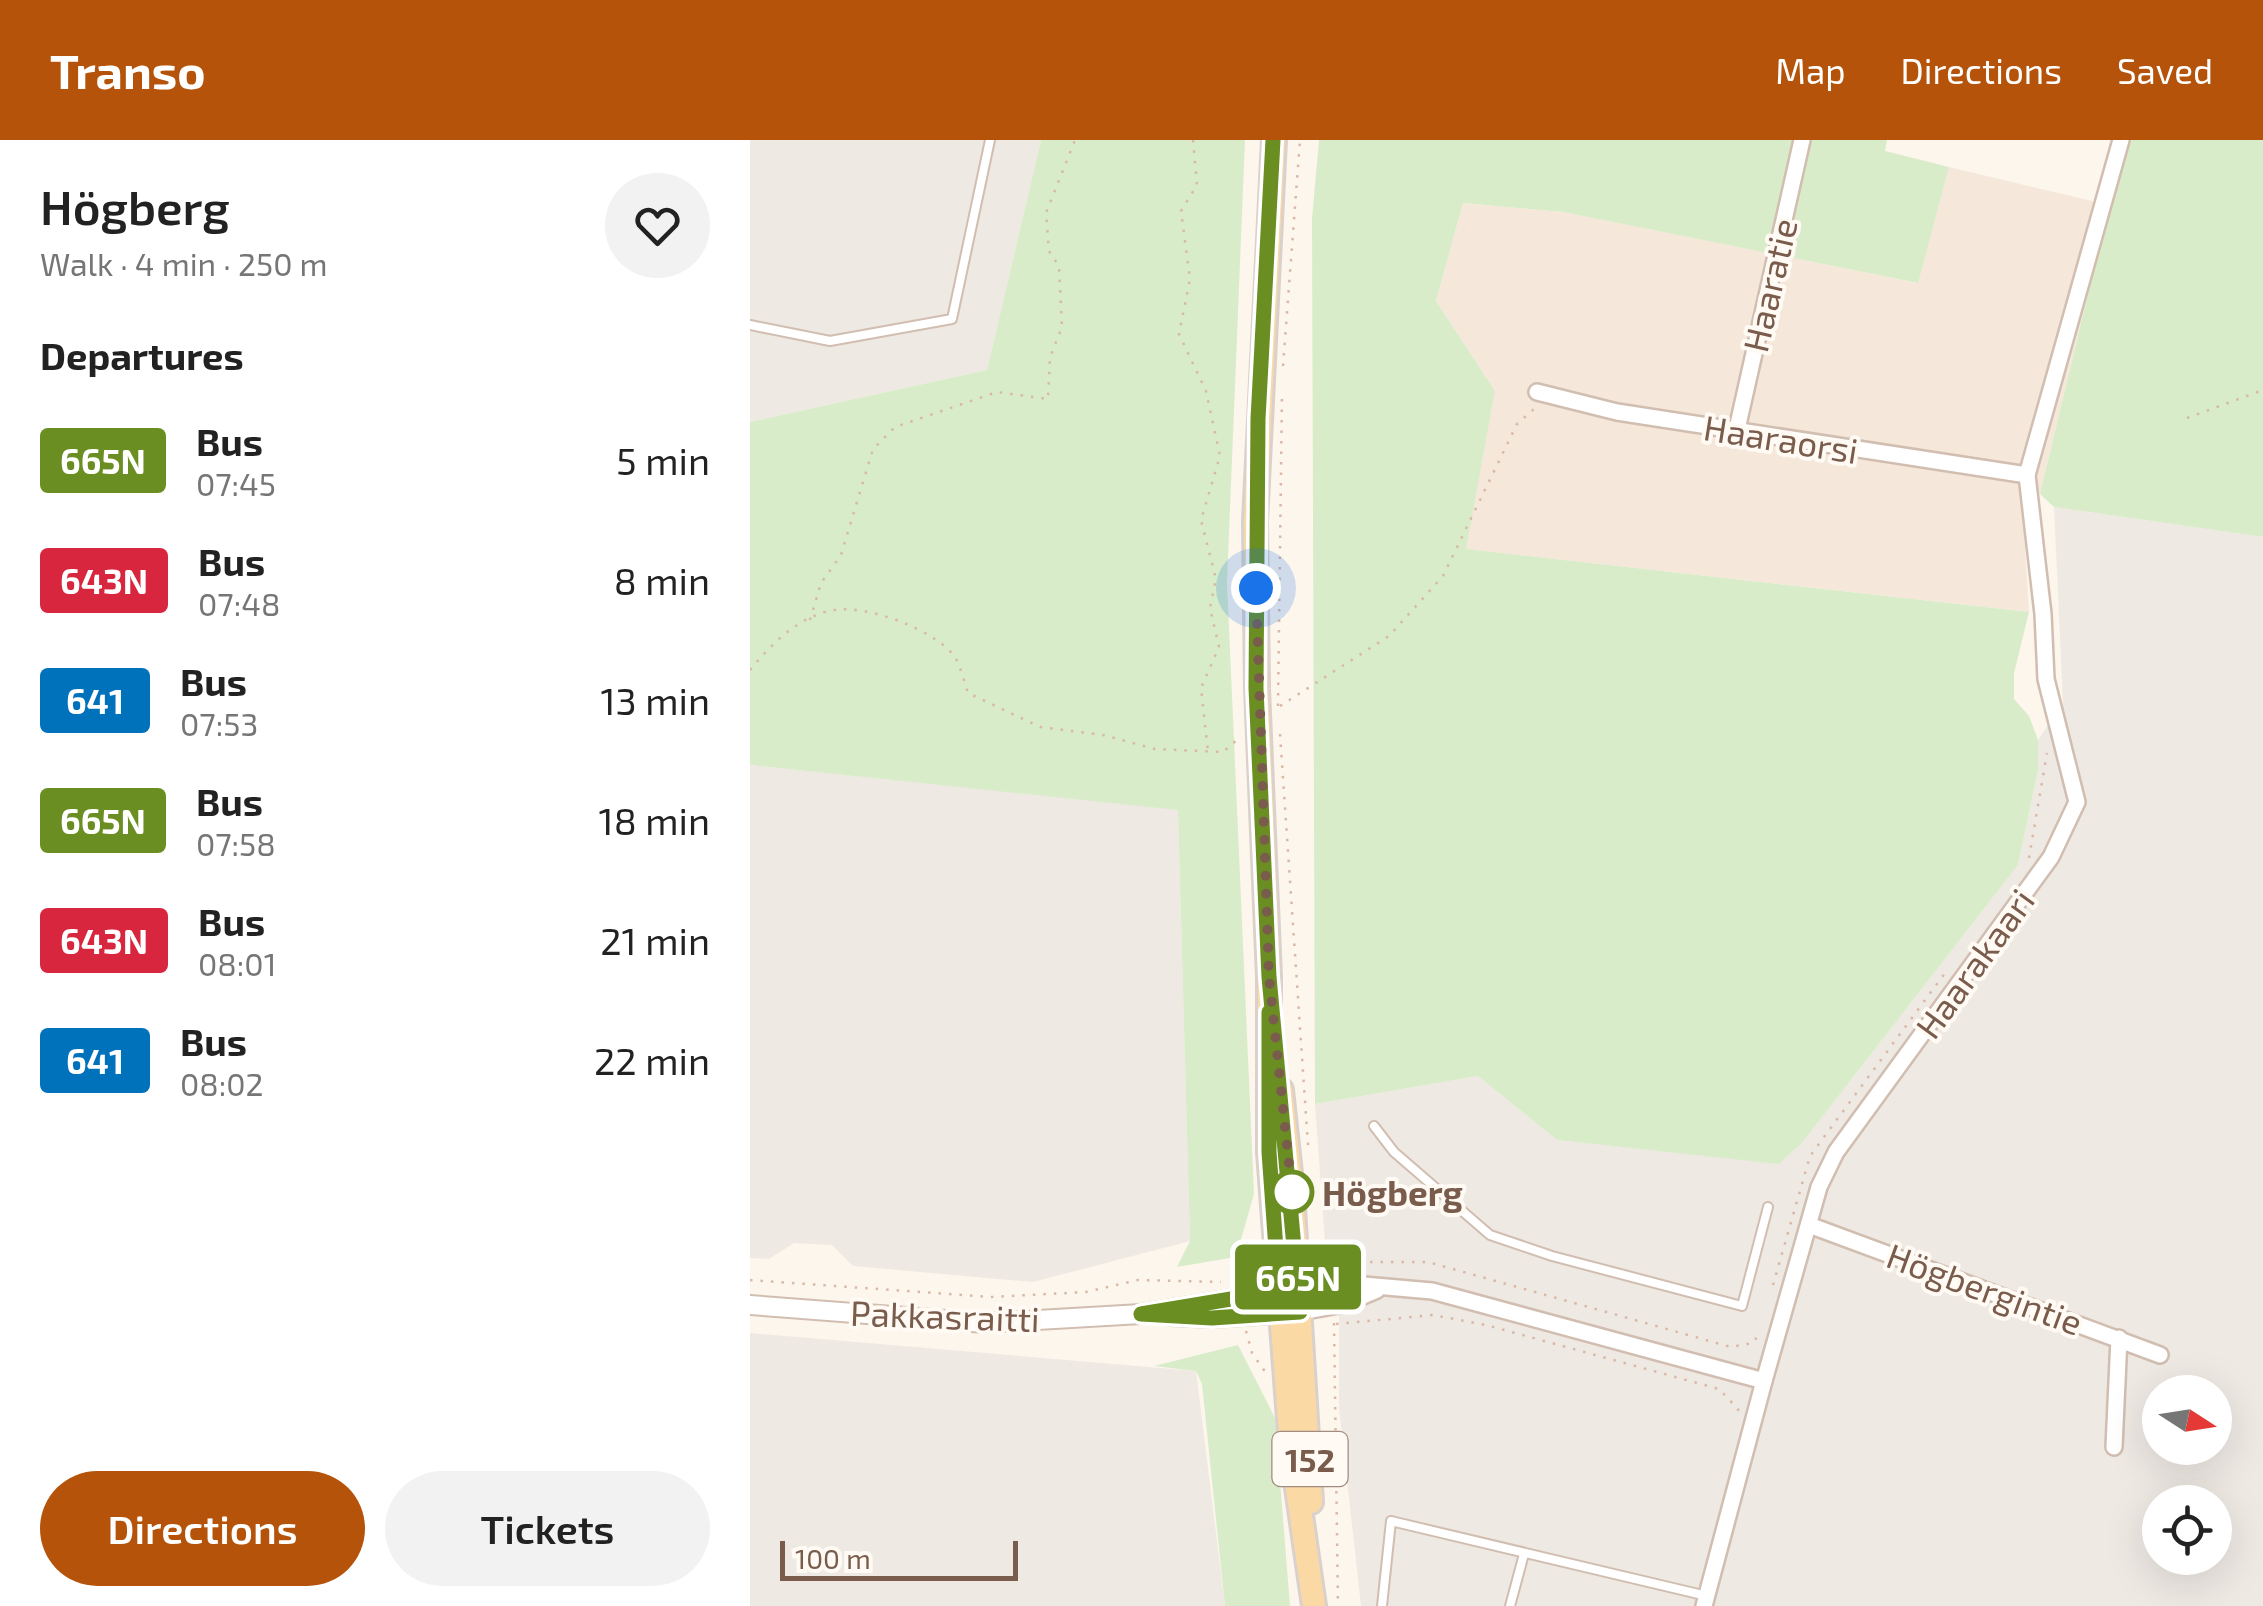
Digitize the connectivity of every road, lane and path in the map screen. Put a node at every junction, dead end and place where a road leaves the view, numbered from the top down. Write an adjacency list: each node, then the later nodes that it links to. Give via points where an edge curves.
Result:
1 (990, 140): 8 (lane, via 952,318 830,341)
2 (1074, 140): 16 (path, via 1046,214 1049,250 1059,266 1062,327 1050,357 1048,399 997,392 895,427 873,450 841,555 821,583)
3 (1194, 140): 22 (path, via 1197,185 1181,210 1190,279 1179,334 1206,392 1220,456 1201,520 1216,579 1210,608 1219,647 1201,688)
4 (1275, 140): 37 (main road, 152, via 1255,521 1256,688 1269,1152)
5 (1300, 140): 9 (path)
6 (1802, 140): 14 (street, Haaratie)
7 (2121, 140): 15 (street, Haarakaari)
8 (750, 324)
9 (1283, 372)
10 (1282, 390): 18 (path)
11 (2263, 390): 13 (path)
12 (1543, 394): 14 (street, Haaraorsi); 18 (path, via 1518,424 1443,576 1389,636)
13 (2187, 418)
14 (1736, 429): 15 (street, Haaraorsi)
15 (2028, 476): 29 (street, Haarakaari, via 2046,679 2077,802 2051,857 1836,1152)
16 (810, 620): 17 (path, via 780,634); 22 (path, via 831,610 926,631 955,658 968,694 1040,728)
17 (750, 670)
18 (1278, 707): 19 (path)
19 (1278, 715)
20 (1280, 735): 27 (path)
21 (2048, 742): 24 (path)
22 (1208, 752): 23 (path)
23 (1223, 752)
24 (2023, 871)
25 (1952, 965): 36 (path, via 1810,1156)
26 (1374, 1126): 28 (lane, via 1394,1152 1490,1235 1742,1306)
27 (1308, 1151)
28 (1768, 1207)
29 (1808, 1225): 43 (street, Högbergintie); 46 (street, Haarakaari)
30 (1315, 1242): 31 (path)
31 (1326, 1262): 34 (path); 42 (path, via 1428,1262 1731,1347 1753,1343)
32 (750, 1280): 33 (path, via 968,1297 1086,1292 1138,1280)
33 (1226, 1282)
34 (1328, 1284): 35 (street); 37 (street)
35 (1379, 1290): 40 (street); 46 (street, via 1479,1301)
36 (1772, 1292)
37 (1290, 1301): 39 (street, Pakkasraitti); 40 (street); 41 (street, Pakkasraitti); 51 (main road, 152)
38 (750, 1305): 39 (street, Pakkasraitti, via 985,1323)
39 (1141, 1314): 41 (street, Pakkasraitti)
40 (1332, 1316): 47 (path, via 1433,1315 1486,1325 1719,1389 1738,1409); 52 (path)
41 (1245, 1317): 45 (path, via 1252,1353)
42 (1762, 1329)
43 (2119, 1338): 44 (street, Högbergintie); 48 (street)
44 (2160, 1355)
45 (1270, 1376)
46 (1764, 1381): 50 (street, Haarakaari)
47 (1737, 1427)
48 (2114, 1448)
49 (1524, 1554): 50 (lane); 53 (lane, via 1391,1520); 54 (lane)
50 (1705, 1601)
51 (1314, 1606)
52 (1338, 1606)
53 (1382, 1606)
54 (1510, 1606)

